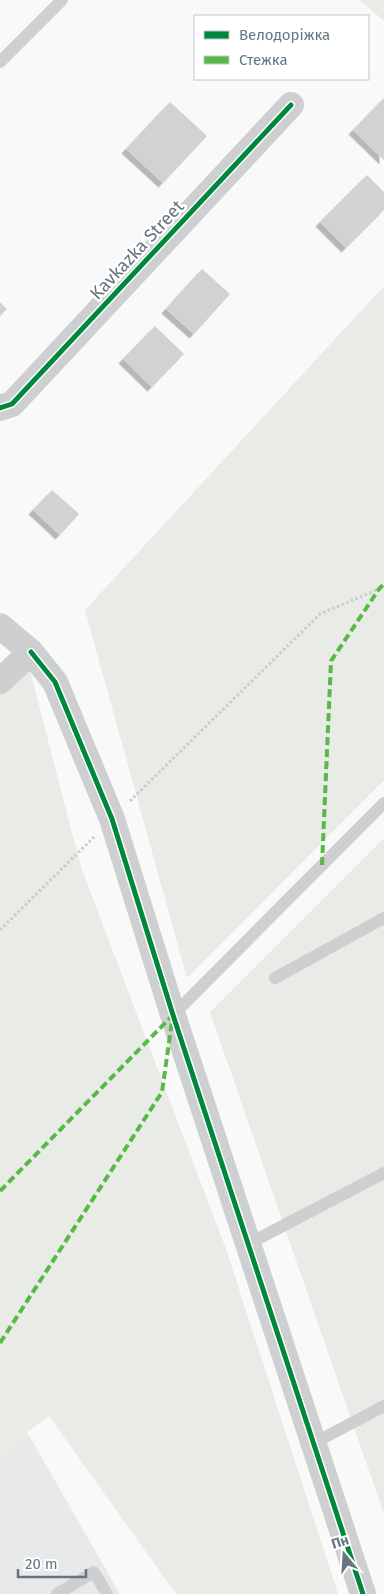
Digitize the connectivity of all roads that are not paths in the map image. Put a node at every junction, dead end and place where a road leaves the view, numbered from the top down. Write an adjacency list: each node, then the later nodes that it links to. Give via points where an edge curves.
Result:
1 (62, 0): 2 (lane)
2 (0, 62)
3 (292, 105): 4 (street, Kavkazka Street, via 12,404)
4 (0, 408)
5 (0, 626): 6 (street)
6 (31, 652): 7 (street); 11 (street, via 55,682 112,820)
7 (0, 681)
8 (384, 803): 11 (lane)
9 (384, 918): 10 (lane)
10 (274, 978)
11 (173, 1015): 13 (street)
12 (384, 1173): 13 (lane)
13 (248, 1244): 15 (street)
14 (384, 1406): 15 (lane)
15 (314, 1442): 18 (street)
16 (57, 1594): 17 (lane, via 94,1572)
17 (107, 1594)
18 (363, 1594)

